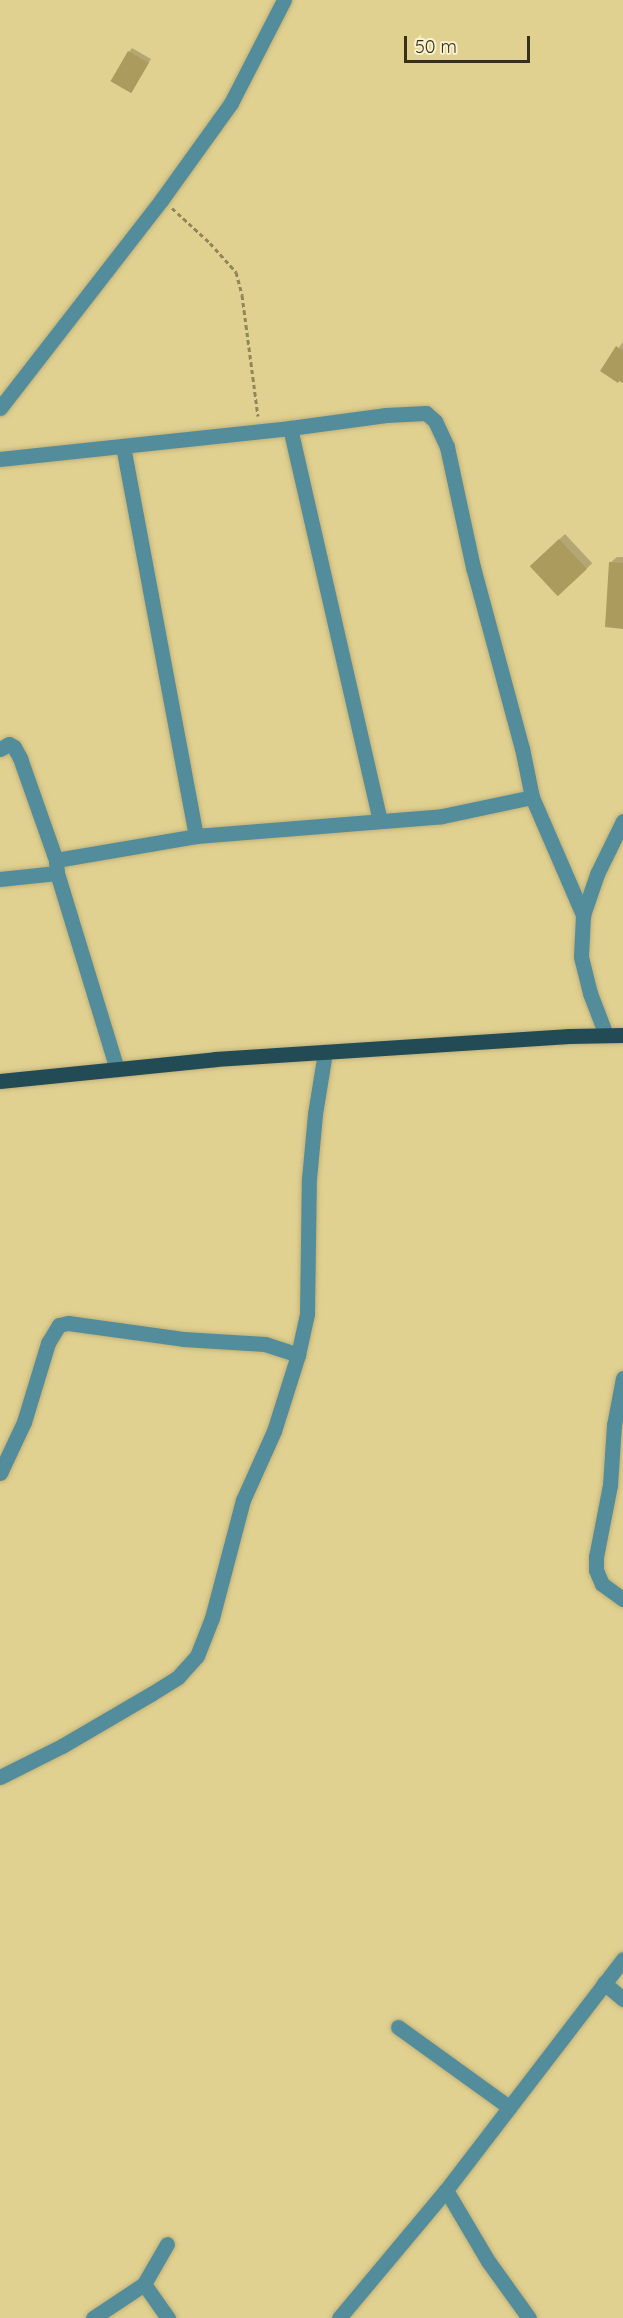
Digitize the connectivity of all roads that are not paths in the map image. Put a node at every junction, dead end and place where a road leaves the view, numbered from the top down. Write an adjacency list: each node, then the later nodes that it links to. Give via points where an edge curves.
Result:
1 (284, 0): 2 (street, via 231,102 162,199)
2 (0, 408)
3 (290, 428): 4 (street); 7 (street, via 426,413 435,421 447,447 473,567); 8 (street)
4 (123, 446): 5 (street); 10 (street)
5 (0, 459)
6 (0, 749): 11 (street, via 9,744 20,758)
7 (532, 797): 8 (street, via 442,816); 13 (street)
8 (380, 821): 10 (street)
9 (623, 821): 13 (street, via 597,874)
10 (196, 836): 11 (street)
11 (56, 867): 12 (street); 17 (street)
12 (0, 879)
13 (583, 915): 14 (street, via 581,956)
14 (606, 1035): 15 (main road); 16 (main road)
15 (623, 1035)
16 (325, 1052): 17 (main road); 19 (street, via 309,1179 307,1314)
17 (117, 1069): 18 (main road)
18 (0, 1082)
19 (298, 1354): 21 (street, via 265,1344 59,1325 48,1343 24,1422); 23 (street, via 274,1431 243,1500 212,1618 196,1656 178,1677 151,1694 62,1746)
20 (623, 1378): 22 (street, via 610,1485 596,1557 602,1584)
21 (0, 1473)
22 (623, 1599)
23 (0, 1776)
24 (623, 1959): 25 (street)
25 (604, 1983): 26 (street); 28 (street)
26 (623, 1999)
27 (398, 2027): 28 (street)
28 (509, 2107): 29 (street)
29 (446, 2190): 34 (street); 35 (street, via 488,2261)
30 (167, 2244): 31 (street)
31 (144, 2284): 32 (street); 33 (street)
32 (93, 2318)
33 (168, 2318)
34 (339, 2318)
35 (529, 2318)

